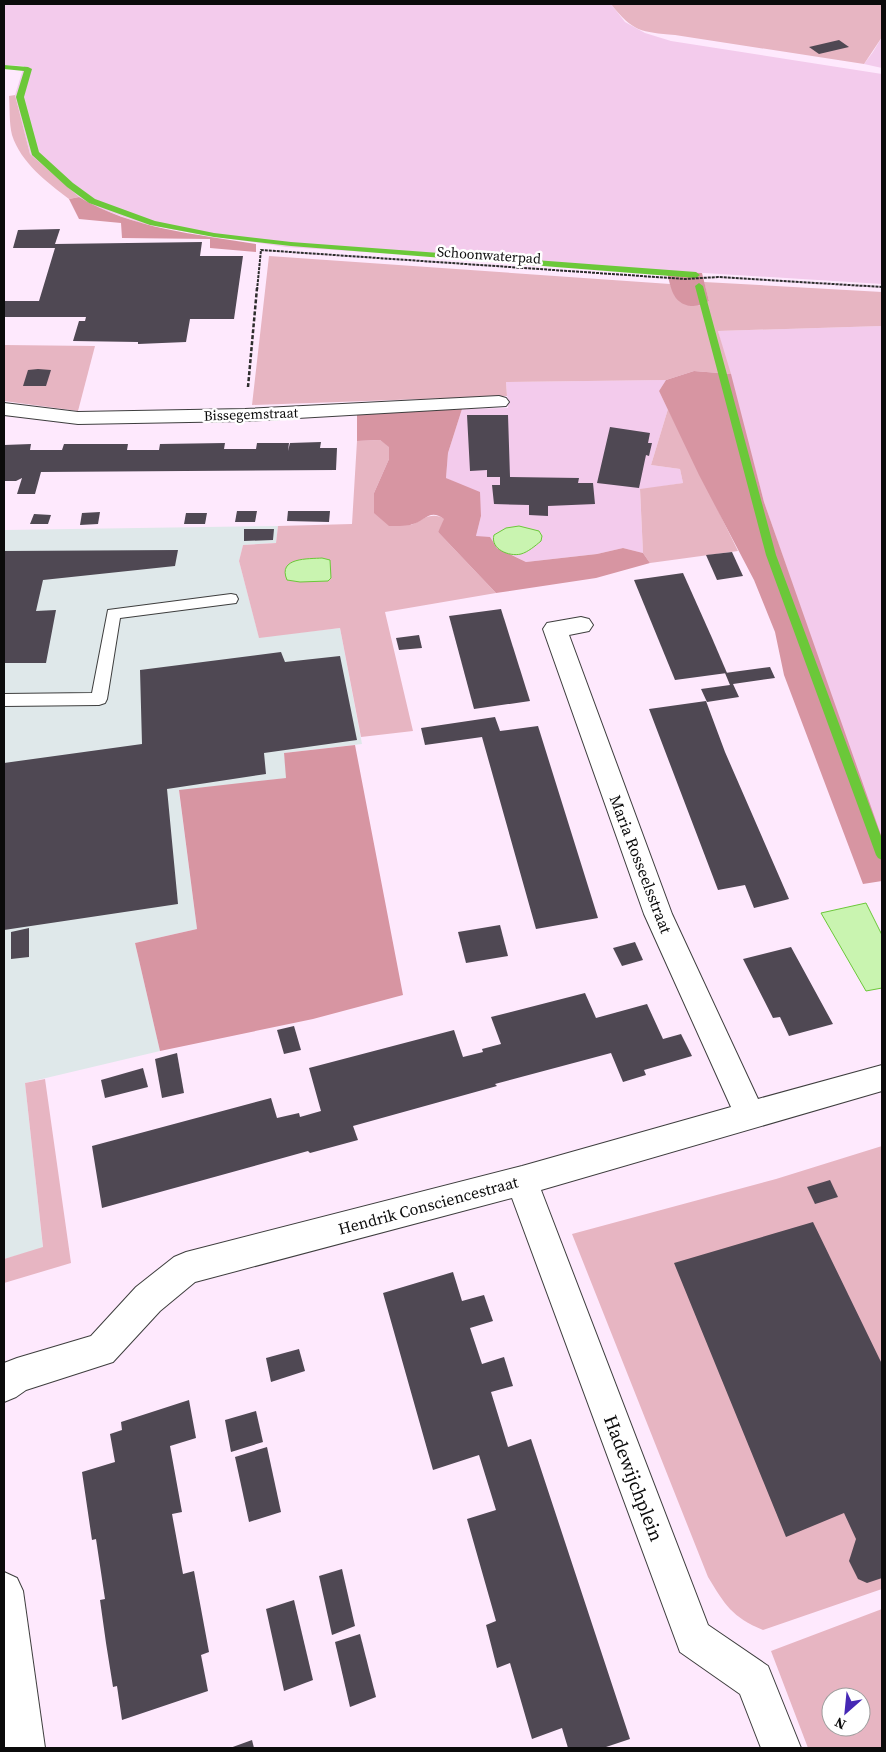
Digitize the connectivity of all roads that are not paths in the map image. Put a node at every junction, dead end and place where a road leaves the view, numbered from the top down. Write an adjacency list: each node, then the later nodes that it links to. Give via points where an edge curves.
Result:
1 (499, 402): 2 (street, Bissegemstraat, via 245,415 78,418)
2 (4, 409)
3 (231, 599): 5 (lane, via 113,614 99,699)
4 (581, 625): 7 (street, Maria Rosseelsstraat, via 555,629 658,914)
5 (4, 700)
6 (882, 1078): 7 (street, Hendrik Consciencestraat)
7 (751, 1117): 8 (street, Hendrik Consciencestraat)
8 (522, 1181): 9 (street, Hendrik Consciencestraat, via 186,1268 148,1299 101,1350 17,1375); 12 (street, Hadewijchplein, via 694,1638 754,1680)
9 (4, 1385)
10 (4, 1591): 11 (street)
11 (24, 1748)
12 (781, 1748)

